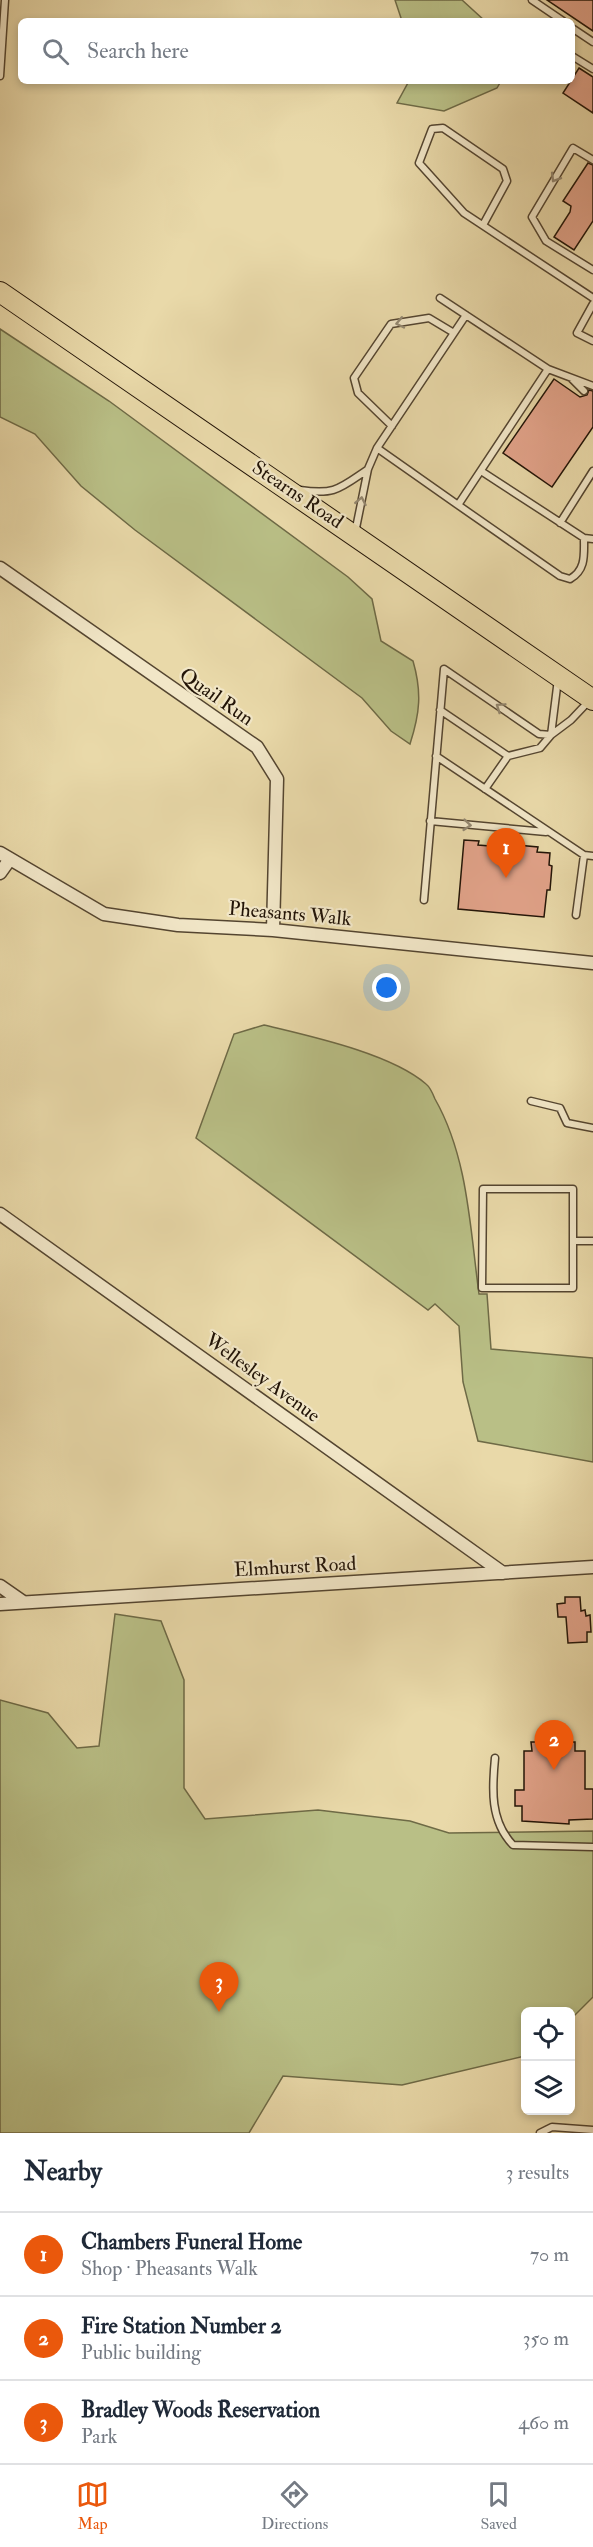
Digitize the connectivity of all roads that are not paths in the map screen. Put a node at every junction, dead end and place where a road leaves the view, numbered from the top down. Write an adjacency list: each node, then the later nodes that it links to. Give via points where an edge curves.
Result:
1 (5, 0): 8 (lane)
2 (532, 0): 3 (lane)
3 (558, 18)
4 (575, 30): 5 (lane)
5 (593, 42)
6 (575, 58): 7 (lane)
7 (593, 69)
8 (0, 76)
9 (593, 160): 11 (lane, one-way to 11, via 573,148 532,218 546,241)
10 (483, 225): 10 (lane, via 464,213 419,163 432,129 444,128 503,169 507,181); 14 (lane)
11 (593, 270)
12 (0, 292): 28 (main road, Stearns Road)
13 (440, 298): 16 (lane)
14 (593, 298)
15 (593, 304): 18 (lane, via 577,333)
16 (466, 315): 17 (lane); 19 (lane)
17 (454, 333): 23 (lane); 23 (lane, one-way to 23, via 429,318 391,324 354,378 358,393)
18 (593, 341)
19 (548, 369): 20 (lane); 26 (lane)
20 (571, 378): 21 (lane); 22 (lane)
21 (593, 386)
22 (584, 391)
23 (392, 426): 24 (lane)
24 (377, 448): 25 (lane); 29 (lane)
25 (368, 469): 28 (lane, via 339,489 324,494); 31 (lane, one-way to 25)
26 (481, 471): 29 (lane); 30 (lane)
27 (593, 471): 30 (lane)
28 (288, 488): 31 (main road, Stearns Road)
29 (458, 505): 32 (lane, via 560,576 570,579 578,574 584,561)
30 (560, 523): 32 (lane)
31 (355, 533): 35 (main road, Stearns Road)
32 (584, 538): 33 (lane)
33 (593, 539)
34 (0, 568): 50 (street, Quail Run, via 257,747 277,779)
35 (565, 681): 36 (main road, Stearns Road); 38 (lane)
36 (592, 695): 38 (lane, via 571,720)
37 (440, 710): 38 (lane, one-way to 37, via 539,734 444,669); 39 (lane); 40 (lane)
38 (551, 735): 40 (lane, via 540,748)
39 (436, 756): 41 (lane); 42 (lane)
40 (508, 756): 41 (lane)
41 (485, 789): 43 (lane)
42 (430, 821): 43 (lane, one-way to 43); 48 (lane)
43 (548, 832): 44 (lane)
44 (584, 855): 46 (lane); 49 (lane)
45 (5, 856): 47 (street); 50 (street, Pheasants Walk, via 104,914 178,925)
46 (593, 856)
47 (0, 873)
48 (424, 900)
49 (576, 915)
50 (273, 930): 51 (street, Pheasants Walk)
51 (593, 963)
52 (531, 1101): 53 (lane, via 560,1108 567,1123)
53 (593, 1128)
54 (0, 1214): 58 (street, Wellesley Avenue)
55 (573, 1241): 55 (lane, via 573,1189 483,1189 483,1288 573,1288); 56 (lane)
56 (593, 1241)
57 (593, 1567): 58 (street, Elmhurst Road)
58 (503, 1573): 60 (street, Elmhurst Road)
59 (0, 1586): 60 (street)
60 (23, 1602): 61 (street, Elmhurst Road)
61 (0, 1604)
62 (495, 1758): 63 (lane, via 495,1811 501,1832 513,1845)
63 (593, 1847)
64 (593, 2130): 65 (lane, via 552,2127)
65 (540, 2133)

